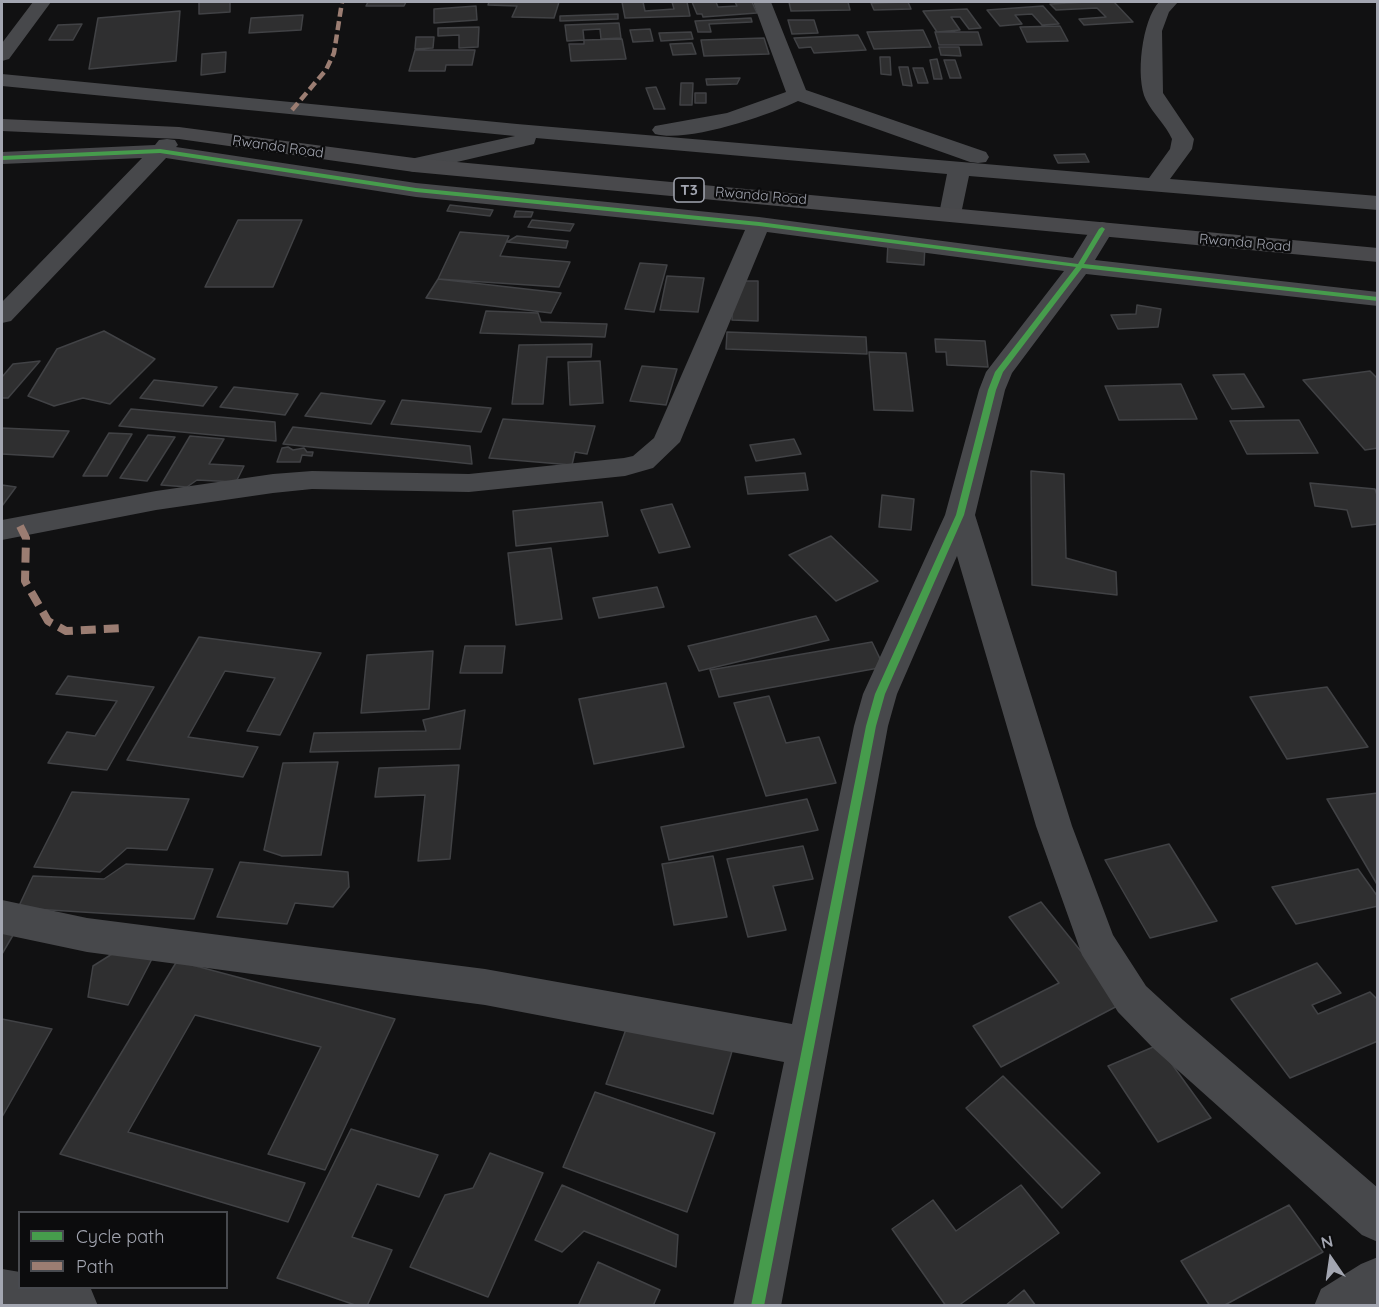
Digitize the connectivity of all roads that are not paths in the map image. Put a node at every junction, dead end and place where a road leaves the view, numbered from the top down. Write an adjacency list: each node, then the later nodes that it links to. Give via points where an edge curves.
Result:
1 (42, 2): 4 (street)
2 (762, 2): 6 (street)
3 (1168, 2): 15 (street, via 1158,12 1153,32 1152,93 1183,140 1181,149)
4 (2, 55)
5 (2, 80): 9 (street)
6 (797, 94): 9 (street, via 778,104 706,124 664,130); 14 (street, via 960,152)
7 (2, 125): 8 (highway, Rwanda Road / T3)
8 (179, 134): 10 (street); 12 (highway, Rwanda Road / T3)
9 (557, 134): 12 (street); 13 (street)
10 (160, 151): 11 (street); 18 (street, via 417,190); 23 (street)
11 (2, 158)
12 (414, 165): 17 (highway, Rwanda Road / T3)
13 (959, 169): 14 (street); 17 (street)
14 (1043, 176): 15 (street)
15 (1155, 185): 16 (street)
16 (1377, 203)
17 (950, 214): 19 (highway, Rwanda Road / T3)
18 (759, 224): 21 (street); 25 (street, via 666,442 643,462 469,483 289,481)
19 (1102, 229): 20 (highway, Rwanda Road / T3); 21 (street)
20 (1377, 255)
21 (1080, 266): 22 (street); 24 (street, via 999,372)
22 (1377, 299)
23 (2, 316)
24 (960, 515): 27 (street, via 880,694); 28 (street, via 1054,826 1096,943 1132,999)
25 (2, 530)
26 (2, 917): 27 (street, via 87,935 485,987)
27 (808, 1047): 32 (street)
28 (1377, 1219)
29 (1377, 1281): 33 (street)
30 (2, 1293): 31 (street)
31 (74, 1305)
32 (757, 1305)
33 (1338, 1305)

